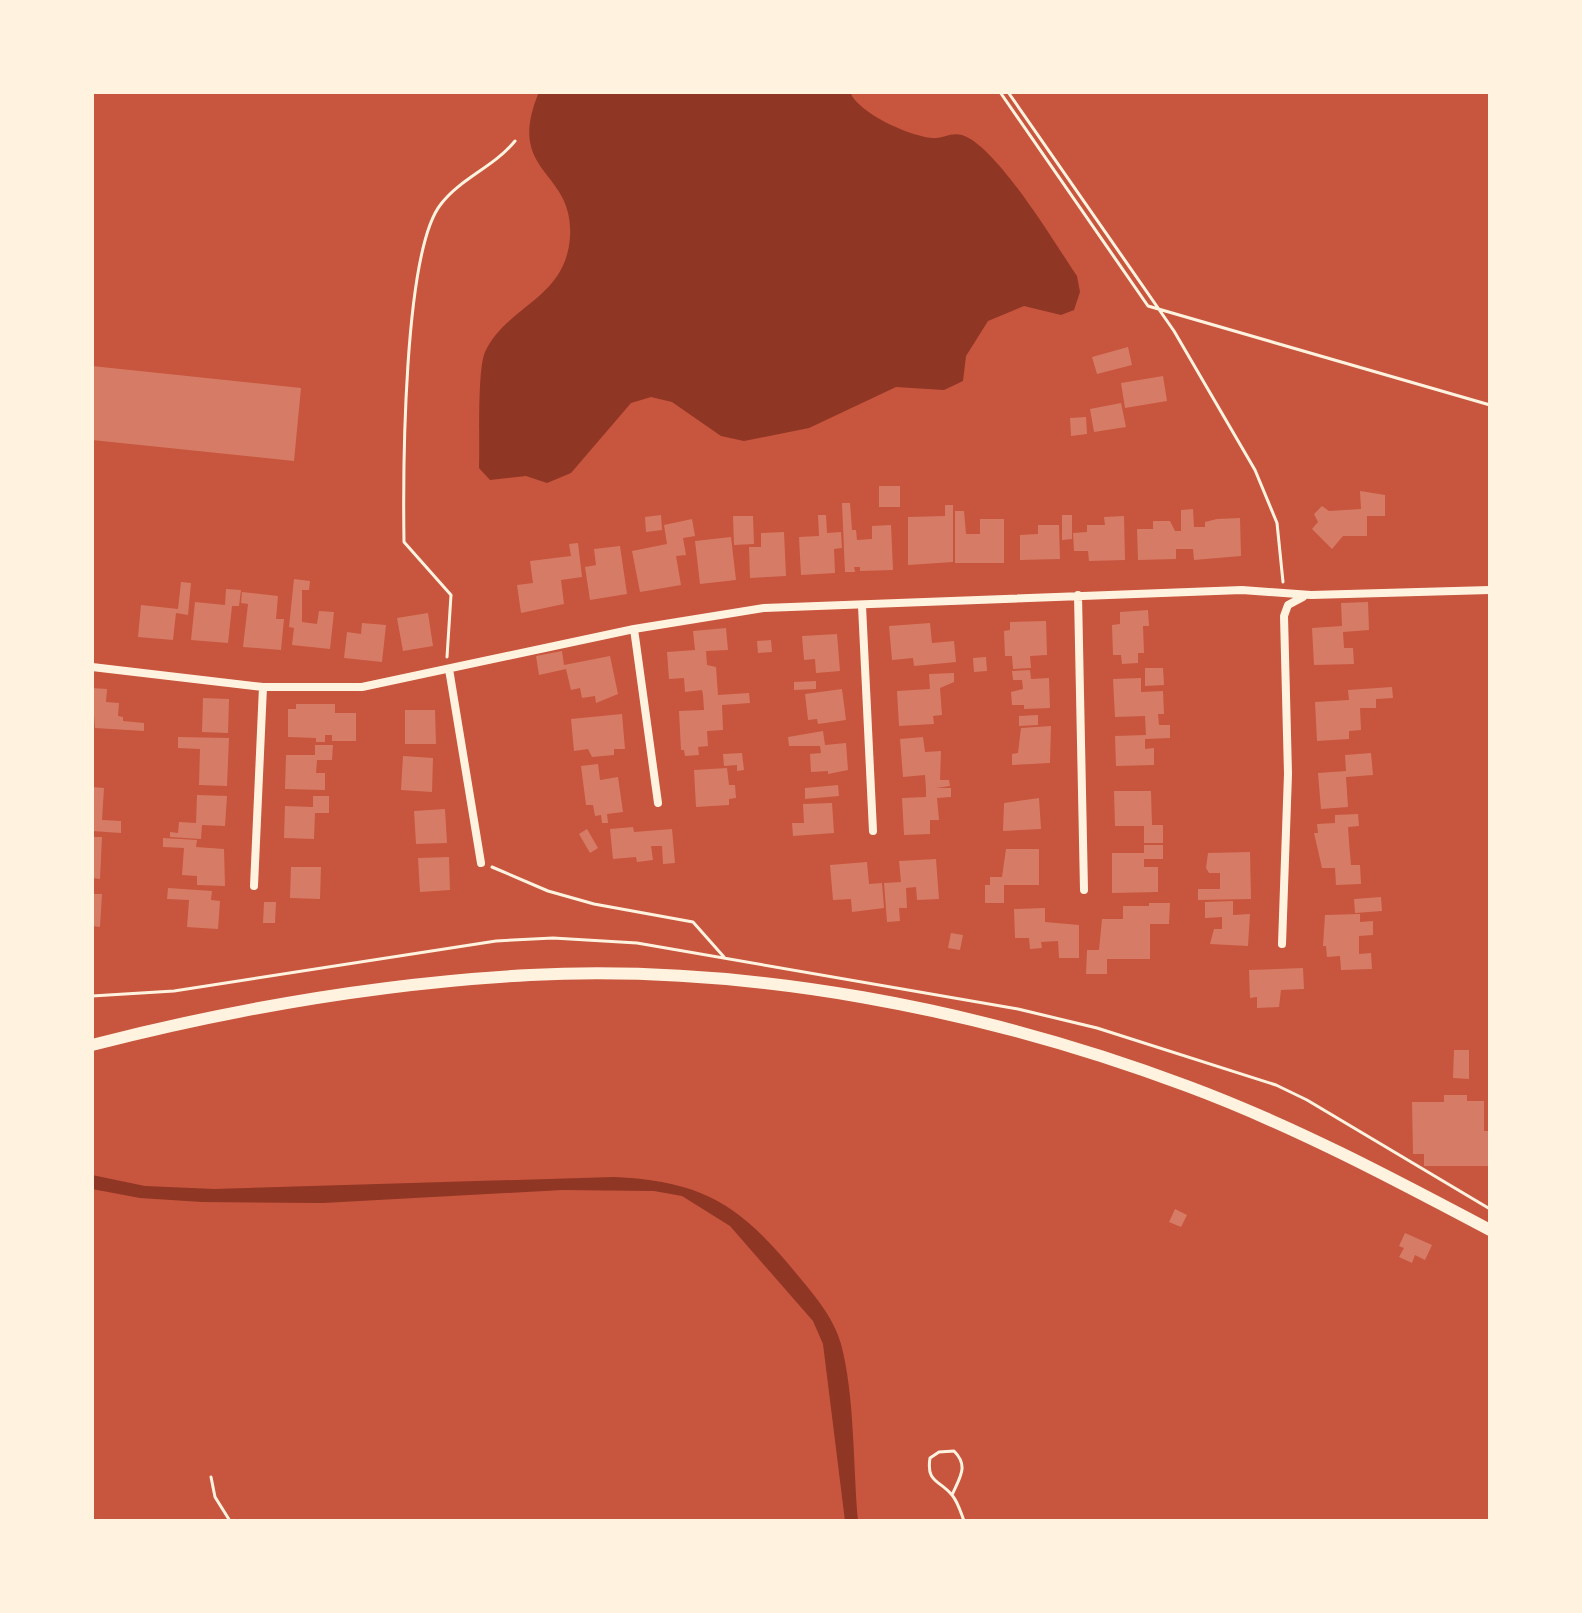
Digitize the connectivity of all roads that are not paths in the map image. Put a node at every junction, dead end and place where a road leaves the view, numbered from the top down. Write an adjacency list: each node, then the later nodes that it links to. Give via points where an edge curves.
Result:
1 (1490, 590): 3 (street)
2 (1078, 595): 3 (street, via 1242,590); 4 (street); 13 (street)
3 (1311, 595): 14 (street, via 1294,600 1284,616 1288,774)
4 (862, 606): 5 (street, via 764,608); 10 (street)
5 (634, 629): 7 (street); 9 (street)
6 (92, 667): 8 (street)
7 (449, 669): 8 (street, via 362,687); 11 (street)
8 (263, 687): 12 (street)
9 (658, 803)
10 (873, 831)
11 (481, 863)
12 (254, 886)
13 (1084, 890)
14 (1282, 944)
15 (92, 1045): 16 (main road, via 264,1005 469,979 664,976 799,988 1034,1037 1189,1086)
16 (1490, 1230)

